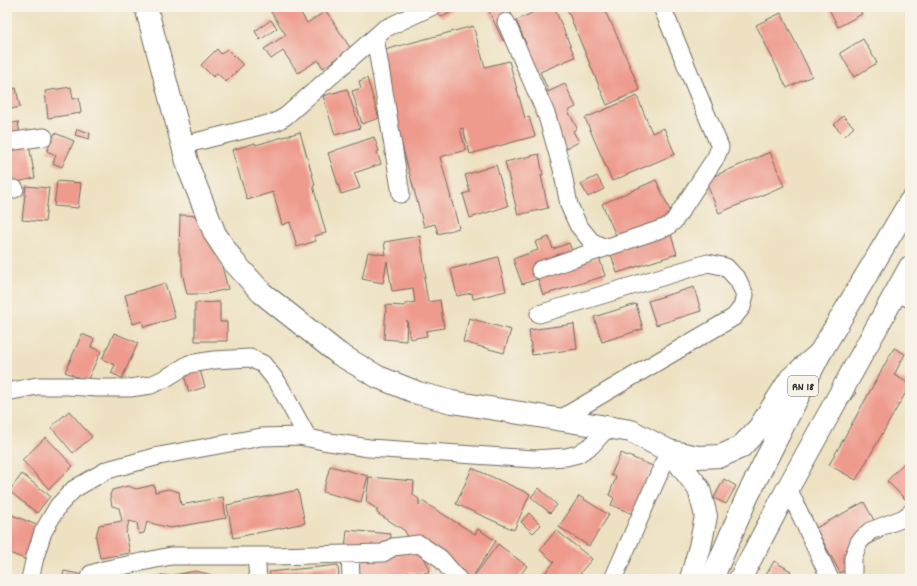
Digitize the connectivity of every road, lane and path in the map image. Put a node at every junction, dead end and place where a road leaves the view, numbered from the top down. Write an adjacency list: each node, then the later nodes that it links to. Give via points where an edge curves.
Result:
1 (146, 7): 8 (main road)
2 (431, 7): 5 (street, via 384,29)
3 (662, 7): 11 (street, via 720,147 674,221 667,227)
4 (506, 22): 11 (street, via 547,116 569,205 578,225 591,240)
5 (375, 37): 8 (street, via 276,122); 9 (street)
6 (44, 137): 7 (street)
7 (7, 142)
8 (183, 145): 18 (main road, via 189,169 215,234 233,261 262,292 339,354 378,377 418,393 452,402)
9 (401, 194)
10 (910, 202): 16 (main road, RN 18)
11 (605, 248): 13 (street)
12 (910, 267): 14 (main road, RN 18)
13 (540, 270)
14 (903, 295): 22 (main road, RN 18)
15 (539, 314): 18 (street, via 708,263 726,267 738,280 745,295 742,307 734,317)
16 (820, 353): 21 (main road, via 791,378 759,428 741,447 721,456 698,457); 33 (main road, RN 18, via 746,497)
17 (7, 392): 20 (street, via 37,386 130,388 151,385 189,364 250,358 264,364 278,383)
18 (560, 419): 19 (main road)
19 (608, 427): 20 (street, via 578,454 534,459 369,448); 21 (main road, via 631,431)
20 (308, 438): 26 (street, via 261,437 159,456 108,470 74,489 58,506 43,532)
21 (669, 451): 31 (street); 32 (main road, via 699,489 706,516)
22 (788, 488): 34 (main road, RN 18); 35 (street)
23 (910, 513): 36 (street, via 904,518 870,531 859,542 853,558)
24 (350, 554): 25 (street); 29 (street); 30 (street, via 383,553 392,547 419,544 440,558)
25 (256, 556): 27 (street, via 171,556 103,570 92,574); 28 (street)
26 (30, 579)
27 (90, 579)
28 (258, 579)
29 (351, 579)
30 (458, 579)
31 (613, 579)
32 (691, 579)
33 (712, 579)
34 (740, 579)
35 (830, 579)
36 (853, 579)

